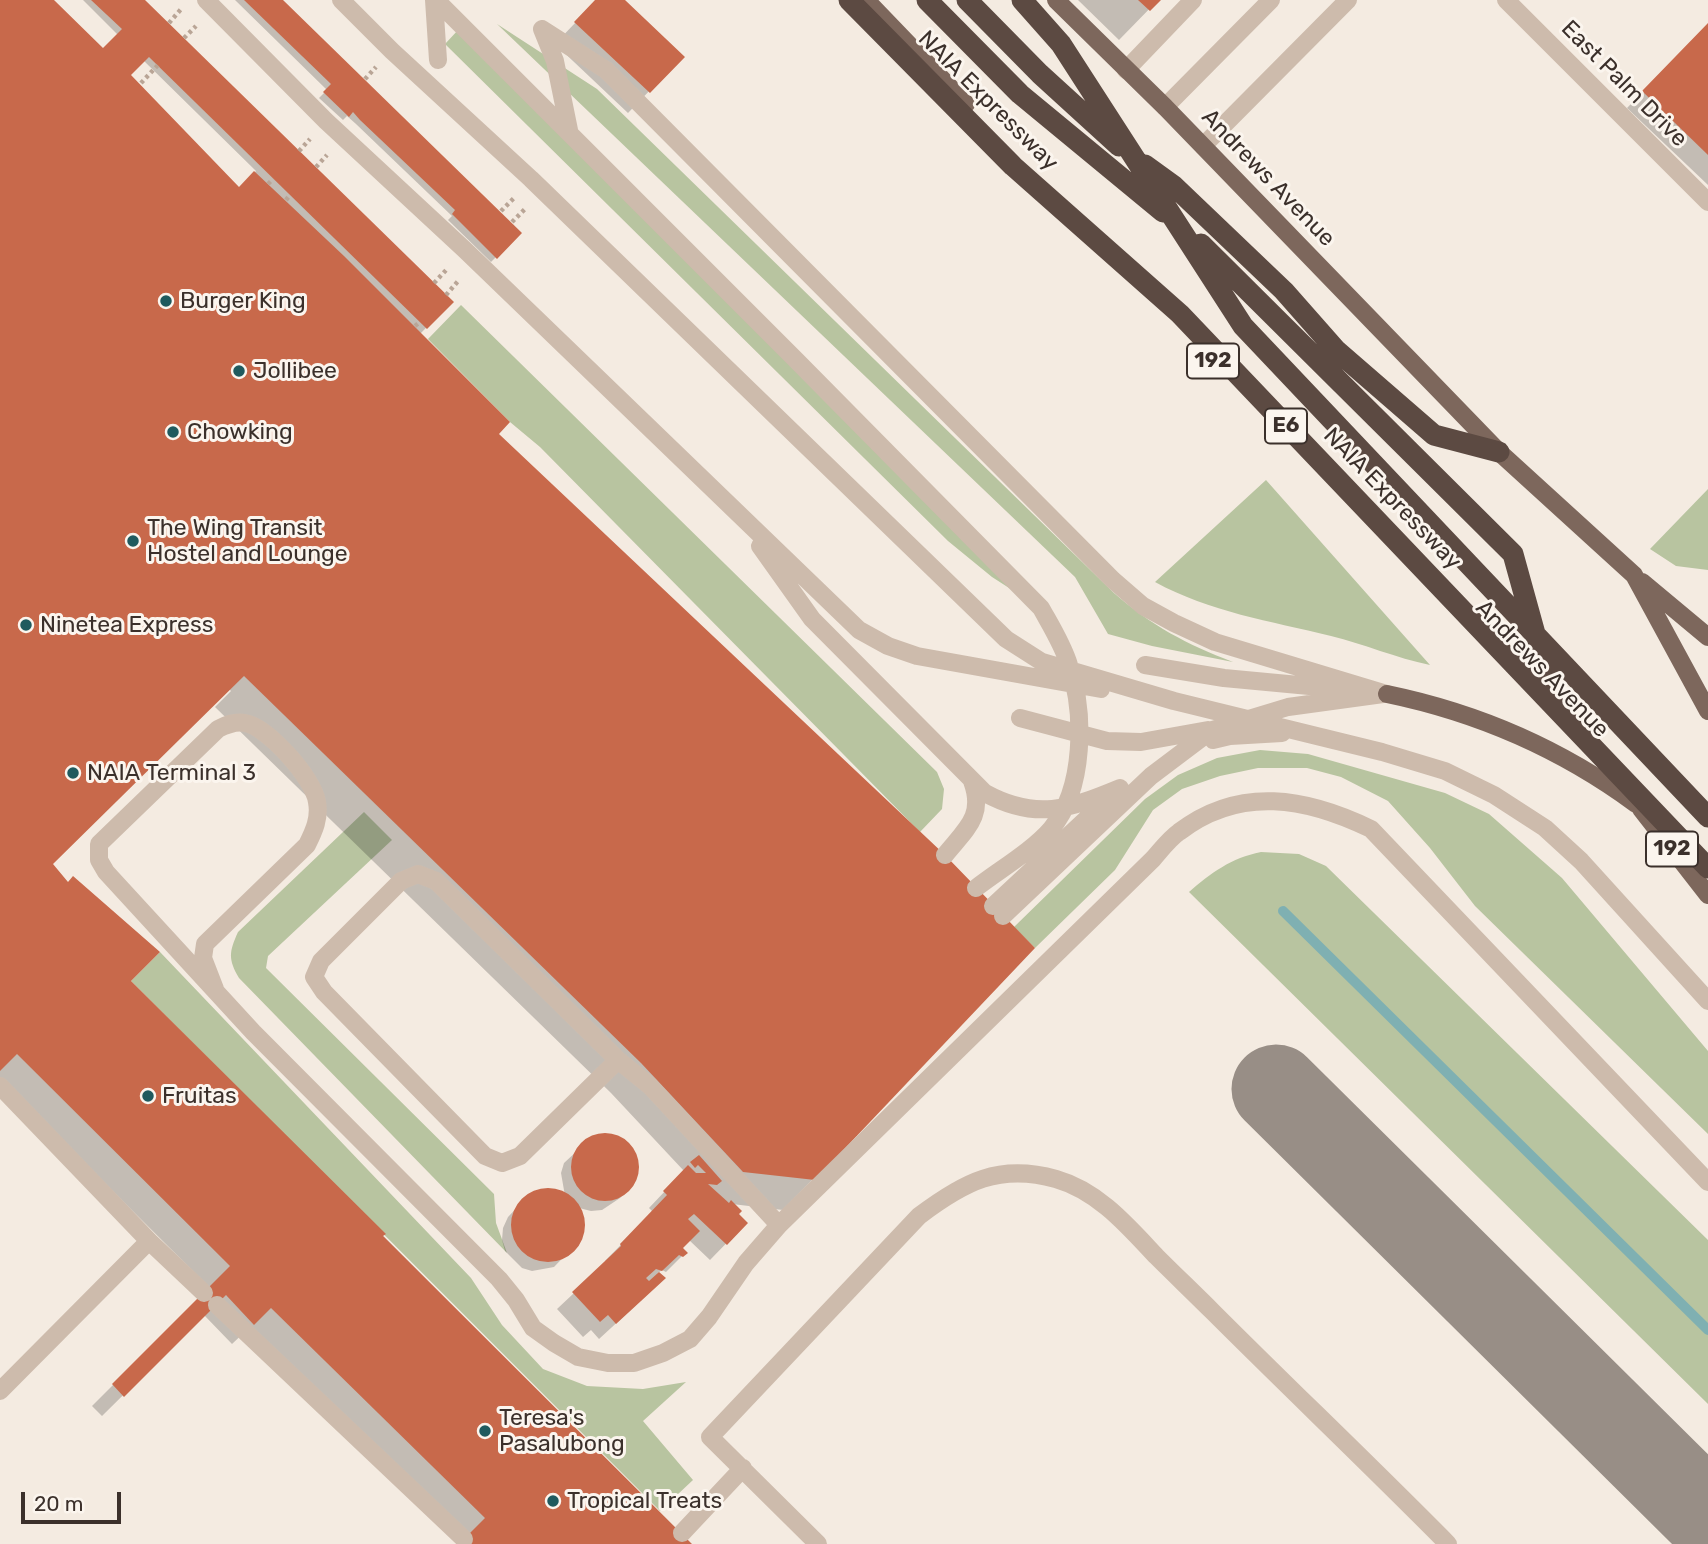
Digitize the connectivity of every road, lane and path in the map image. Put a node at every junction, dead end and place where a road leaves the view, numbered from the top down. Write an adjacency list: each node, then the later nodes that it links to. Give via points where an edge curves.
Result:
1 (190, 0): 15 (path)
2 (206, 0): 29 (lane, via 326,121)
3 (341, 0): 34 (lane, via 1006,639 1042,662)
4 (435, 0): 16 (lane); 21 (lane)
5 (849, 0): 45 (highway, NAIA Expressway / E6, via 1013,166 1180,314)
6 (866, 0): 37 (main road, Andrews Avenue / 192)
7 (927, 0): 37 (highway, via 1020,94 1200,243 1513,554)
8 (967, 0): 28 (highway, via 1114,142 1174,186 1284,291 1336,351 1434,435)
9 (1023, 0): 43 (highway, NAIA Expressway / E6, via 1061,44 1243,326)
10 (1056, 0): 18 (main road, Andrews Avenue)
11 (1193, 0): 18 (lane)
12 (1271, 0): 20 (lane)
13 (1348, 0): 22 (lane)
14 (1506, 0): 27 (lane, East Palm Drive)
15 (169, 23)
16 (438, 60)
17 (158, 65): 19 (path)
18 (1126, 70): 20 (main road, Andrews Avenue)
19 (141, 83)
20 (1165, 107): 22 (main road, Andrews Avenue)
21 (570, 132): 33 (lane, via 557,69 542,29 606,70 1143,606 1215,642); 46 (lane, via 1033,600 1053,629 1069,665 1078,717 1076,778 1068,802 1046,833)
22 (1203, 146): 28 (main road, Andrews Avenue)
23 (273, 179): 24 (path)
24 (268, 184)
25 (290, 195): 26 (path)
26 (286, 200)
27 (1708, 202)
28 (1499, 452): 30 (main road, Andrews Avenue)
29 (734, 509): 34 (lane, via 859,629 888,646 930,658); 40 (lane, via 813,619)
30 (1634, 575): 31 (main road); 35 (main road, Andrews Avenue)
31 (1708, 637)
32 (1145, 665): 33 (lane, via 1224,678)
33 (1387, 694): 38 (lane, via 1288,707); 42 (main road, via 1454,710 1519,734 1580,765)
34 (1174, 701): 39 (lane)
35 (1708, 711)
36 (1020, 718): 38 (lane, via 1107,741 1141,742)
37 (1560, 722): 42 (main road, Andrews Avenue / 192)
38 (1212, 730): 41 (lane, via 1151,776 998,911)
39 (1327, 738): 41 (lane, via 1277,733 1230,736 1192,745 1147,765); 49 (lane, via 1445,771 1545,828)
40 (972, 780): 41 (lane, via 999,800 1041,811 1076,805); 44 (lane, via 978,795 975,818)
41 (1120, 788)
42 (1636, 804): 47 (main road, Andrews Avenue / 192)
43 (1708, 817)
44 (945, 855)
45 (1708, 868)
46 (976, 888)
47 (1708, 895)
48 (215, 989): 48 (lane, via 106,872 99,860 99,844 218,729 246,723 302,769 318,803 317,825 307,845 205,944 203,958); 53 (lane, via 499,1279 533,1328 578,1357 634,1363 690,1339)
49 (1708, 1001)
50 (618, 1060): 50 (lane, via 436,881 418,874 401,881 321,961 314,977 485,1156 502,1163 520,1156); 53 (lane, via 650,1086)
51 (0, 1086): 54 (lane)
52 (1708, 1182): 53 (lane, via 1371,829 1340,814 1298,803 1258,800 1213,812 1178,832)
53 (779, 1225)
54 (149, 1241): 55 (lane); 58 (lane)
55 (0, 1391)
56 (743, 1468): 57 (lane); 59 (lane); 60 (lane, via 710,1437 919,1216 953,1191 995,1174 1013,1172 1075,1186 1123,1219)
57 (682, 1533)
58 (464, 1539)
59 (818, 1544)
60 (1448, 1544)

